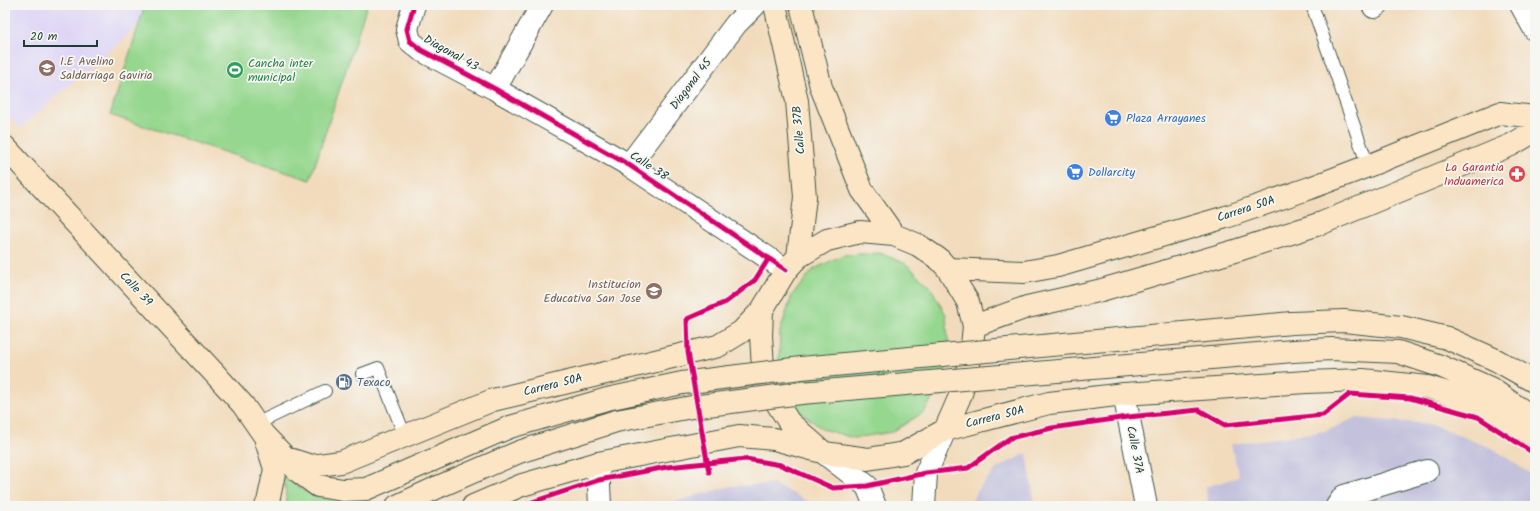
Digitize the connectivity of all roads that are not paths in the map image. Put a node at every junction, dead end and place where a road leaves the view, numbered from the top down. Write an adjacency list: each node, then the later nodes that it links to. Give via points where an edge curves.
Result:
1 (414, 5): 9 (street, Diagonal 43, via 407,29 410,42)
2 (542, 5): 9 (street)
3 (755, 5): 13 (street, Diagonal 45, via 736,24)
4 (775, 5): 16 (main road, Calle 37B, via 797,101 805,197)
5 (800, 5): 15 (main road, via 821,86 862,190)
6 (1312, 5): 14 (lane)
7 (1521, 5): 8 (street)
8 (1535, 30)
9 (495, 89): 13 (street, Calle 38)
10 (1535, 117): 14 (main road, Carrera 50A, via 1500,113)
11 (1535, 131): 19 (main road, via 1511,145 1322,223 1098,291 1027,307)
12 (5, 147): 25 (main road, Calle 39, via 216,375)
13 (629, 165): 16 (street, Calle 38)
14 (1368, 166): 17 (main road, Carrera 50A, via 1226,217 1058,266 1024,272)
15 (894, 235): 16 (main road, via 860,232 827,240); 17 (main road, via 918,245 940,260)
16 (792, 263): 18 (main road, Carrera 50A)
17 (948, 269): 19 (main road, via 968,302)
18 (762, 310): 27 (main road, Carrera 50A, via 741,332 718,346 493,400); 29 (main road, via 764,383 788,422)
19 (974, 326): 26 (main road, via 971,356 961,394)
20 (362, 374): 27 (lane, via 378,368)
21 (1535, 382): 30 (main road, bridge, via 1496,360 1446,338 1401,327 1344,321 1292,323 801,368 682,383 607,399 510,427 366,489 343,490 318,486)
22 (325, 391): 25 (lane)
23 (1124, 394): 26 (main road, Carrera 50A, via 1049,403); 28 (main road, Carrera 50A, via 1363,380 1428,387 1482,404); 40 (street, Calle 37A)
24 (1535, 419): 35 (main road, bridge, via 1490,388 1440,366 1398,352 1331,349 1293,351 801,393 692,407 616,421 519,452)
25 (259, 429): 30 (main road, Calle 39); 34 (main road, Calle 39, via 270,451 275,469)
26 (945, 430): 29 (main road, Carrera 50A, via 904,453 868,459); 39 (street, via 926,473)
27 (405, 436): 31 (main road, Carrera 50A)
28 (1535, 436)
29 (824, 453): 32 (main road, via 774,439 739,436); 38 (street, via 867,486)
30 (286, 458): 31 (main road, Calle 39, via 311,466)
31 (341, 462)
32 (598, 463): 36 (main road, via 522,485); 37 (street)
33 (1428, 471): 41 (street, via 1344,496)
34 (266, 506)
35 (397, 506)
36 (473, 506)
37 (600, 506)
38 (875, 506)
39 (924, 506)
40 (1146, 506)
41 (1337, 506)

